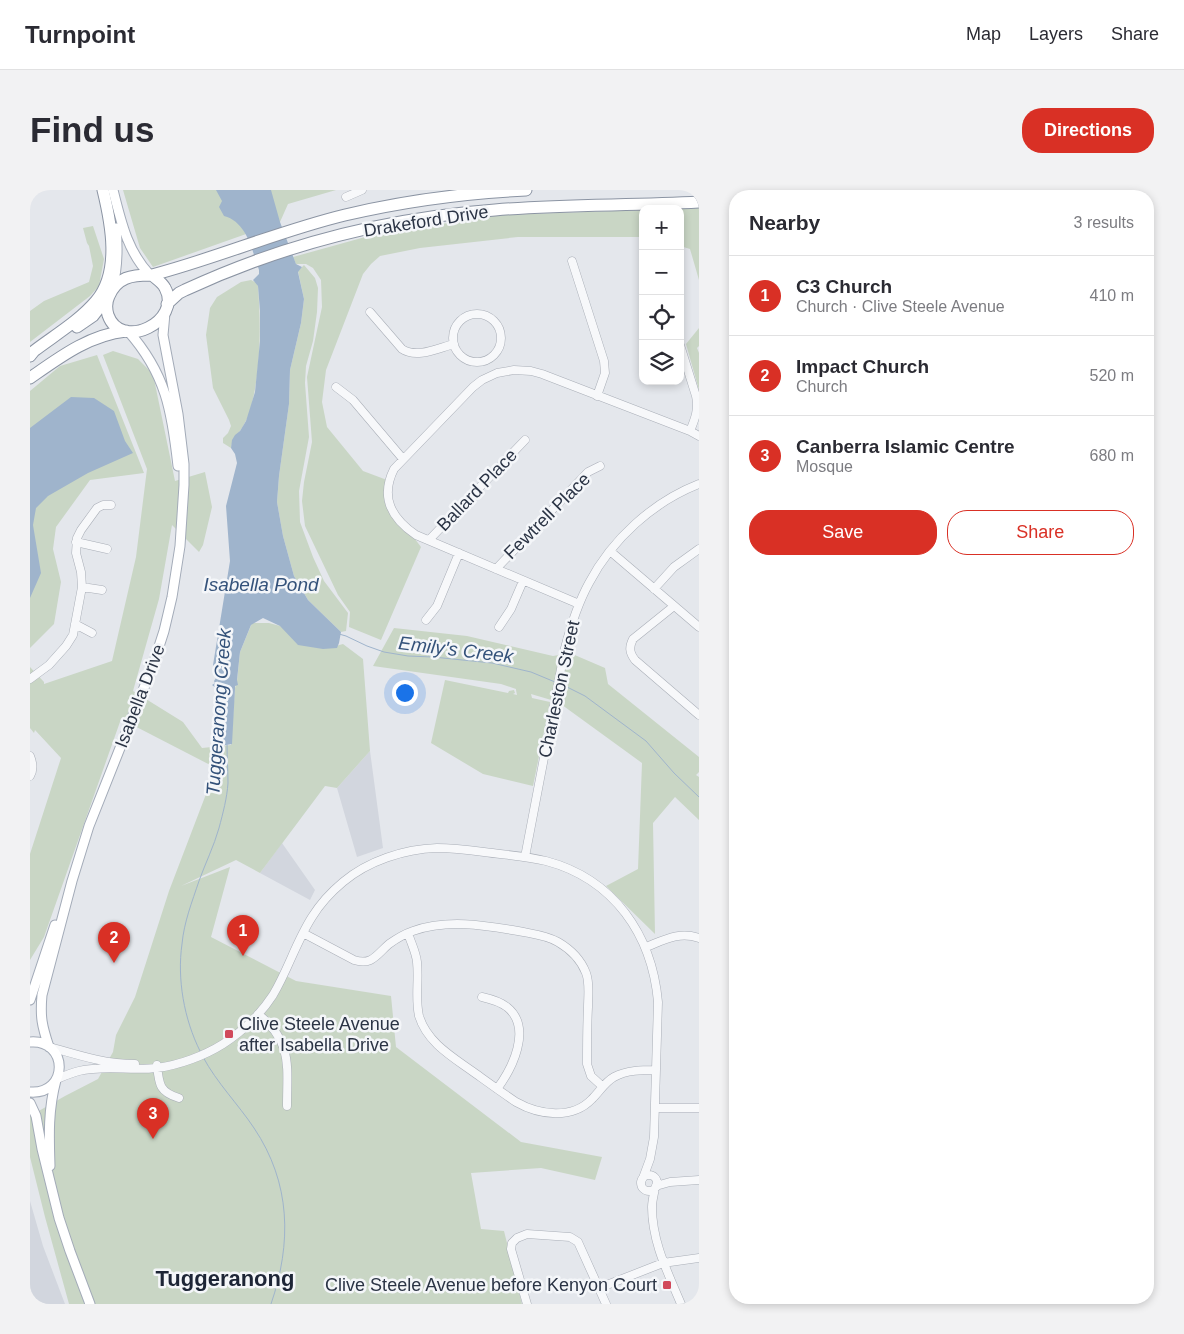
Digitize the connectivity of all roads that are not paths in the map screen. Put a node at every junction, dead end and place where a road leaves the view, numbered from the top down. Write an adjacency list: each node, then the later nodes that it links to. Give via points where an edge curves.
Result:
1 (105, 190): 11 (main road, via 118,246); 16 (highway, via 112,240 110,270 104,290 88,309)
2 (113, 190): 10 (main road, via 126,239 141,265)
3 (362, 190): 6 (street)
4 (526, 190): 5 (highway, Drakeford Drive)
5 (429, 195): 8 (highway); 10 (highway, Drakeford Drive, via 345,215)
6 (346, 197)
7 (699, 202): 8 (highway, Drakeford Drive, via 533,207)
8 (433, 217): 12 (highway, Drakeford Drive, via 356,231 292,249 185,290)
9 (572, 261): 22 (street, via 604,361 605,373)
10 (151, 275): 11 (highway, via 133,275 119,282); 12 (highway, via 166,289)
11 (111, 291): 14 (highway, via 106,310 112,322); 16 (highway, via 92,316)
12 (166, 307): 14 (highway, via 161,319 150,327); 30 (main road, Isabella Drive, via 163,335 184,464)
13 (370, 312): 15 (street, via 402,349 411,354)
14 (127, 331): 20 (highway, via 82,344); 30 (main road, Isabella Drive, via 151,361 166,395)
15 (454, 344): 18 (street, via 465,358); 18 (street, via 454,332 461,319 473,314 485,315 496,322 501,334 498,350)
16 (30, 357)
17 (684, 358): 23 (street, via 698,404)
18 (485, 360): 19 (street)
19 (493, 375): 22 (street, via 514,370 531,371); 26 (street, via 473,387)
20 (30, 378)
21 (336, 387): 26 (street, via 353,400)
22 (597, 396): 23 (street)
23 (690, 431): 24 (street)
24 (699, 436)
25 (525, 440): 31 (street, Ballard Place)
26 (403, 459): 31 (street, via 390,478 390,507 406,528)
27 (600, 466): 37 (street, Fewtrell Place, via 588,472)
28 (699, 484): 35 (street, Charleston Street, via 680,492 645,516)
29 (111, 505): 32 (street, via 98,508)
30 (182, 506): 54 (main road, Isabella Drive, via 178,563 169,614 153,665 89,826)
31 (429, 540): 36 (street)
32 (76, 542): 33 (street); 39 (street)
33 (107, 549)
34 (699, 549): 40 (street, via 674,567)
35 (610, 550): 40 (street); 42 (street, Charleston Street)
36 (459, 553): 37 (street); 44 (street, via 437,606)
37 (496, 569): 38 (street)
38 (523, 580): 42 (street); 47 (street, via 511,609)
39 (82, 587): 41 (street); 45 (street)
40 (654, 588): 43 (street)
41 (102, 590)
42 (579, 604): 53 (street, Charleston Street, via 560,675)
43 (674, 606): 46 (street); 50 (street, via 633,638 631,655)
44 (426, 620)
45 (75, 624): 48 (street); 49 (street, via 66,646 49,665)
46 (698, 624)
47 (499, 627)
48 (92, 633)
49 (30, 679)
50 (699, 715)
51 (30, 756): 52 (street, via 33,765)
52 (30, 776)
53 (524, 857): 55 (street, via 440,848 411,851 384,859 359,871 331,892); 58 (street, via 569,870 601,889 631,920)
54 (72, 881): 60 (main road, Isabella Drive); 63 (main road, Isabella Drive, via 42,995 41,1022)
55 (303, 933): 56 (street, via 362,962 371,960); 61 (street, via 277,988)
56 (408, 933): 68 (street, via 430,926 467,924 542,936 567,948 575,955 587,978 587,1064 591,1076); 69 (street, via 417,962 418,1006 424,1027 443,1050)
57 (699, 938): 58 (street, via 676,935)
58 (646, 948): 66 (street, via 657,995)
59 (482, 996): 69 (street, via 507,1008 518,1024 515,1058)
60 (30, 1000)
61 (258, 1014): 64 (street, via 217,1048 184,1061 177,1059); 73 (street, via 275,1030 283,1044 287,1063)
62 (30, 1042): 63 (main road)
63 (50, 1047): 65 (street); 67 (main road, Isabella Drive, via 59,1063)
64 (157, 1065): 65 (street); 71 (street, via 162,1088)
65 (143, 1066): 67 (street, via 78,1071)
66 (656, 1070): 68 (street, via 622,1073); 74 (street)
67 (56, 1080): 70 (main road, via 47,1089); 80 (main road, via 50,1113)
68 (602, 1086): 69 (street, via 580,1107 554,1114 526,1108)
69 (498, 1089)
70 (30, 1092)
71 (179, 1098)
72 (30, 1103): 80 (main road, via 36,1116)
73 (287, 1106)
74 (655, 1108): 75 (street); 76 (street)
75 (699, 1108)
76 (650, 1159): 77 (street); 79 (street)
77 (643, 1178): 79 (street, via 647,1176); 81 (street, via 641,1184)
78 (699, 1180): 79 (street)
79 (654, 1182): 81 (street, via 649,1191); 82 (street)
80 (51, 1184): 86 (main road, via 67,1243)
81 (645, 1190): 82 (street)
82 (652, 1207): 84 (street)
83 (699, 1258): 84 (street)
84 (663, 1263): 85 (street); 89 (street)
85 (599, 1288): 87 (street, via 574,1239 522,1235 512,1243 511,1251); 88 (street)
86 (90, 1304)
87 (527, 1304)
88 (606, 1304)
89 (681, 1304)

